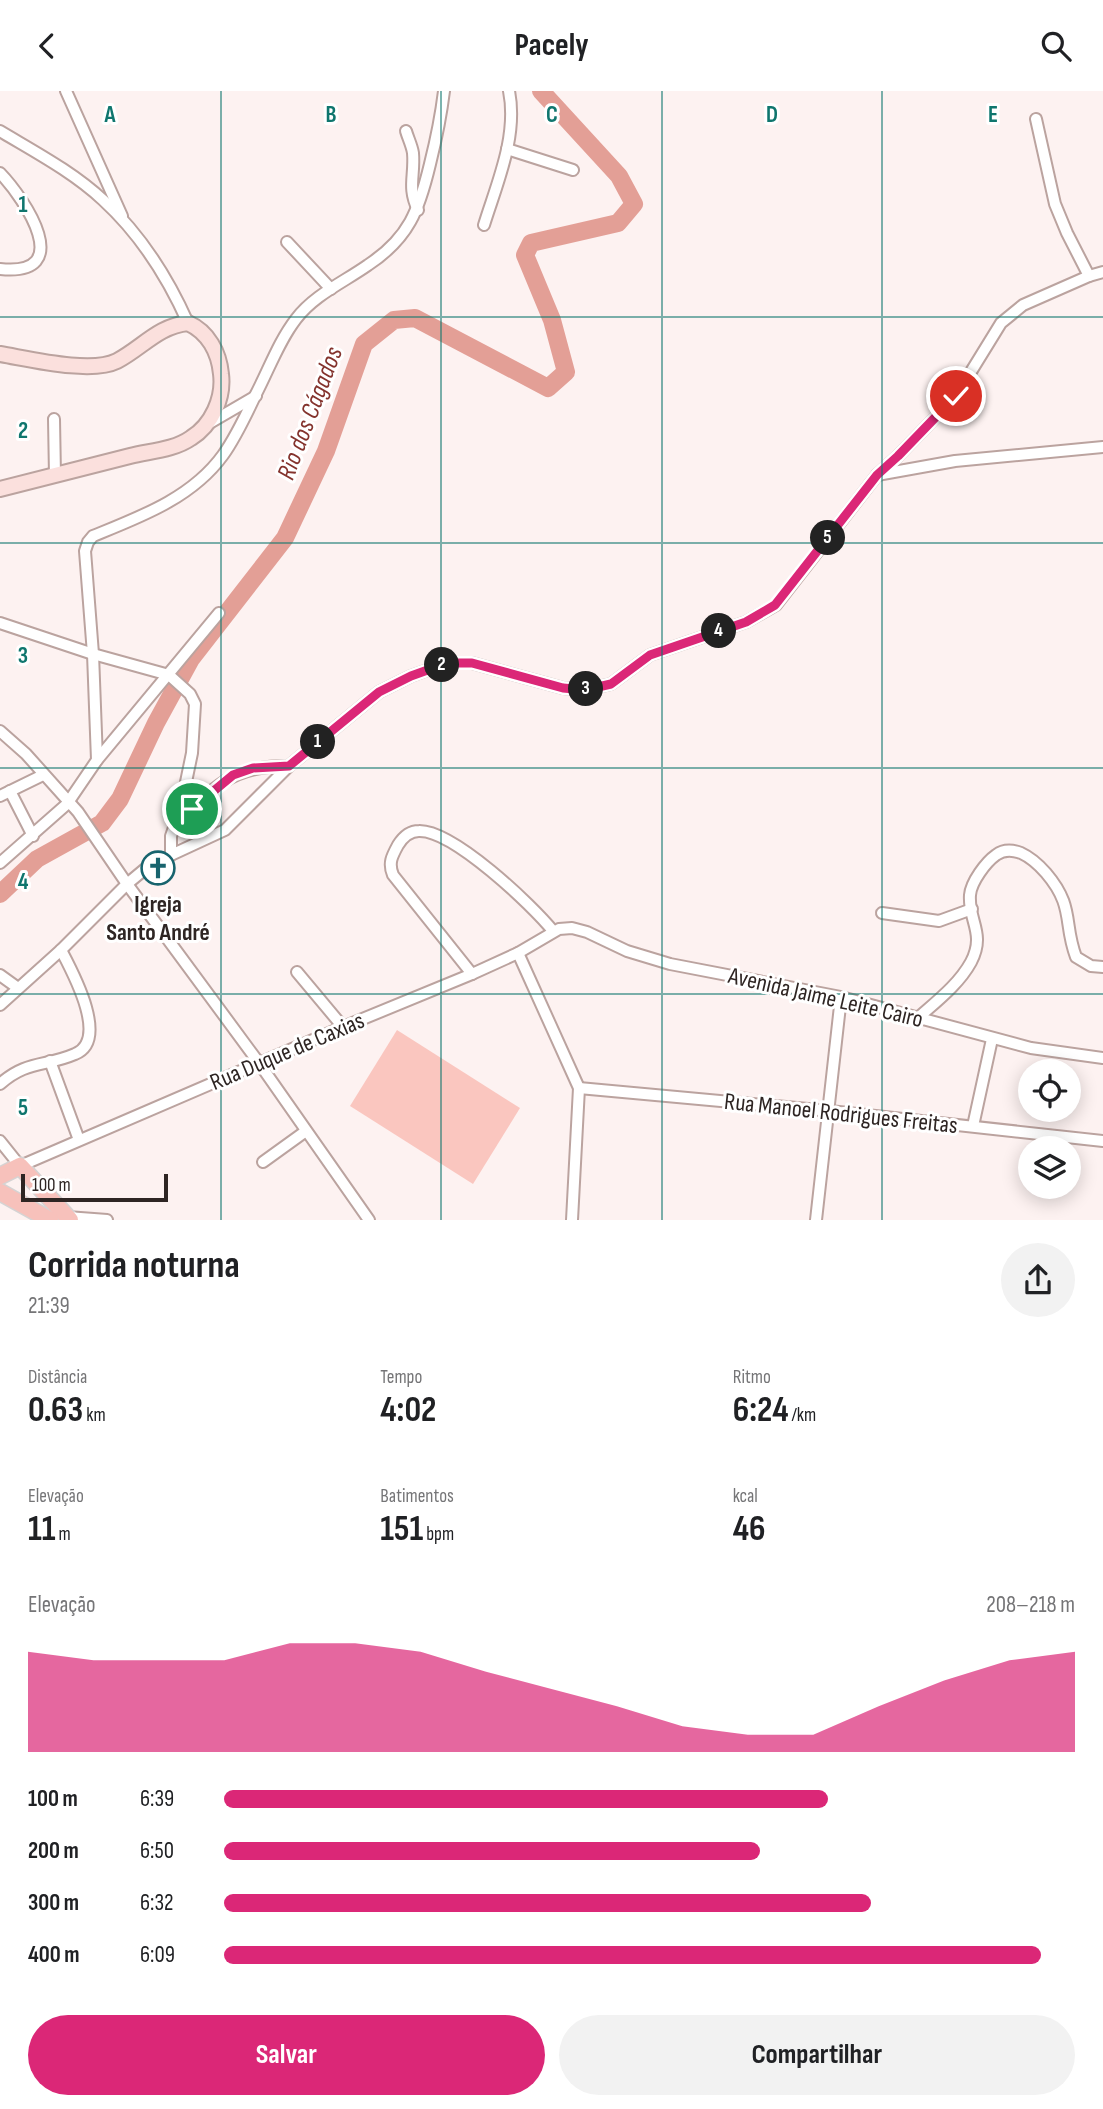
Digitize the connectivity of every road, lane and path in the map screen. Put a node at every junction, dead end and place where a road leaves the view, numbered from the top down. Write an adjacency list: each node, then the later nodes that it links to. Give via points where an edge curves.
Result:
1 (66, 91): 11 (street)
2 (444, 91): 10 (street)
3 (509, 91): 7 (street)
4 (1036, 119): 16 (street, via 1055,204)
5 (0, 131): 11 (street, via 69,174)
6 (406, 131): 10 (street, via 413,154 412,198)
7 (507, 149): 8 (street); 12 (street)
8 (573, 170)
9 (0, 173): 14 (street, via 32,215 40,247 37,258 26,268)
10 (418, 210): 17 (street, via 387,251)
11 (125, 222): 18 (street, via 165,278)
12 (484, 225)
13 (286, 241): 17 (street)
14 (0, 269)
15 (1103, 272): 16 (street)
16 (1089, 276): 24 (street, via 1023,305 1001,323 956,396)
17 (331, 289): 20 (street, via 308,305 290,327)
18 (188, 323): 19 (main road, via 161,331 118,360 95,367); 22 (main road, via 204,332 220,365 220,396)
19 (0, 354)
20 (256, 396): 22 (street); 29 (street, via 223,455 200,479 151,512 88,542 85,562)
21 (54, 419): 25 (street)
22 (208, 424): 25 (main road, via 182,444)
23 (1103, 447): 24 (street, via 955,461)
24 (877, 475): 33 (street, via 775,605 746,622 650,655 611,684 585,690 472,663 447,663 379,692)
25 (55, 476): 26 (main road)
26 (0, 489)
27 (219, 613): 30 (street)
28 (0, 623): 29 (street)
29 (93, 655): 30 (street); 32 (street)
30 (171, 677): 32 (street); 38 (street, via 195,704 192,753)
31 (0, 731): 34 (street)
32 (97, 760): 36 (street)
33 (289, 766): 38 (street, via 253,768 233,775 192,809); 39 (street, via 225,830)
34 (43, 775): 35 (street); 36 (street)
35 (5, 794): 37 (street)
36 (69, 801): 37 (street); 41 (street)
37 (33, 836): 40 (street)
38 (171, 836): 39 (street)
39 (171, 855): 41 (street)
40 (0, 863)
41 (124, 880): 45 (street); 59 (street)
42 (972, 909): 43 (street, via 939,921); 47 (street, via 970,892 996,855 1005,850 1022,853 1038,864 1063,896 1076,957); 54 (street, via 978,939 971,963)
43 (882, 913)
44 (553, 931): 46 (street, Rua Duque de Caxias); 49 (street, via 512,889 455,846 433,833 411,832 390,862 393,875); 52 (street, Avenida Jaime Leite Cairo, via 572,928 660,961)
45 (61, 950): 51 (street); 58 (street, via 87,1010 89,1035 82,1051)
46 (518, 953): 49 (street, Rua Duque de Caxias); 61 (street)
47 (1103, 967)
48 (297, 972): 55 (street)
49 (472, 974): 55 (street, Rua Duque de Caxias)
50 (0, 975): 51 (street)
51 (18, 988): 53 (street)
52 (841, 997): 54 (street, Avenida Jaime Leite Cairo); 62 (street)
53 (0, 1005)
54 (919, 1017): 56 (street, Avenida Jaime Leite Cairo)
55 (343, 1027): 59 (street, Rua Duque de Caxias)
56 (992, 1039): 57 (street, Avenida Jaime Leite Cairo); 63 (street)
57 (1103, 1058)
58 (50, 1061): 60 (street, via 24,1067); 65 (street)
59 (259, 1063): 64 (street); 65 (street, Rua Duque de Caxias)
60 (0, 1084)
61 (579, 1088): 62 (street, Rua Manoel Rodrigues Freitas); 76 (street)
62 (830, 1111): 63 (street, Rua Manoel Rodrigues Freitas); 77 (street)
63 (973, 1126): 67 (street, Rua Manoel Rodrigues Freitas)
64 (306, 1131): 68 (street); 75 (street)
65 (79, 1140): 69 (street, Rua Duque de Caxias)
66 (0, 1141): 69 (street)
67 (1103, 1141)
68 (263, 1162)
69 (20, 1166): 70 (main road); 72 (main road)
70 (0, 1176)
71 (0, 1192): 73 (main road)
72 (69, 1218): 74 (street)
73 (50, 1220)
74 (107, 1220)
75 (369, 1220)
76 (572, 1220)
77 (817, 1220)

